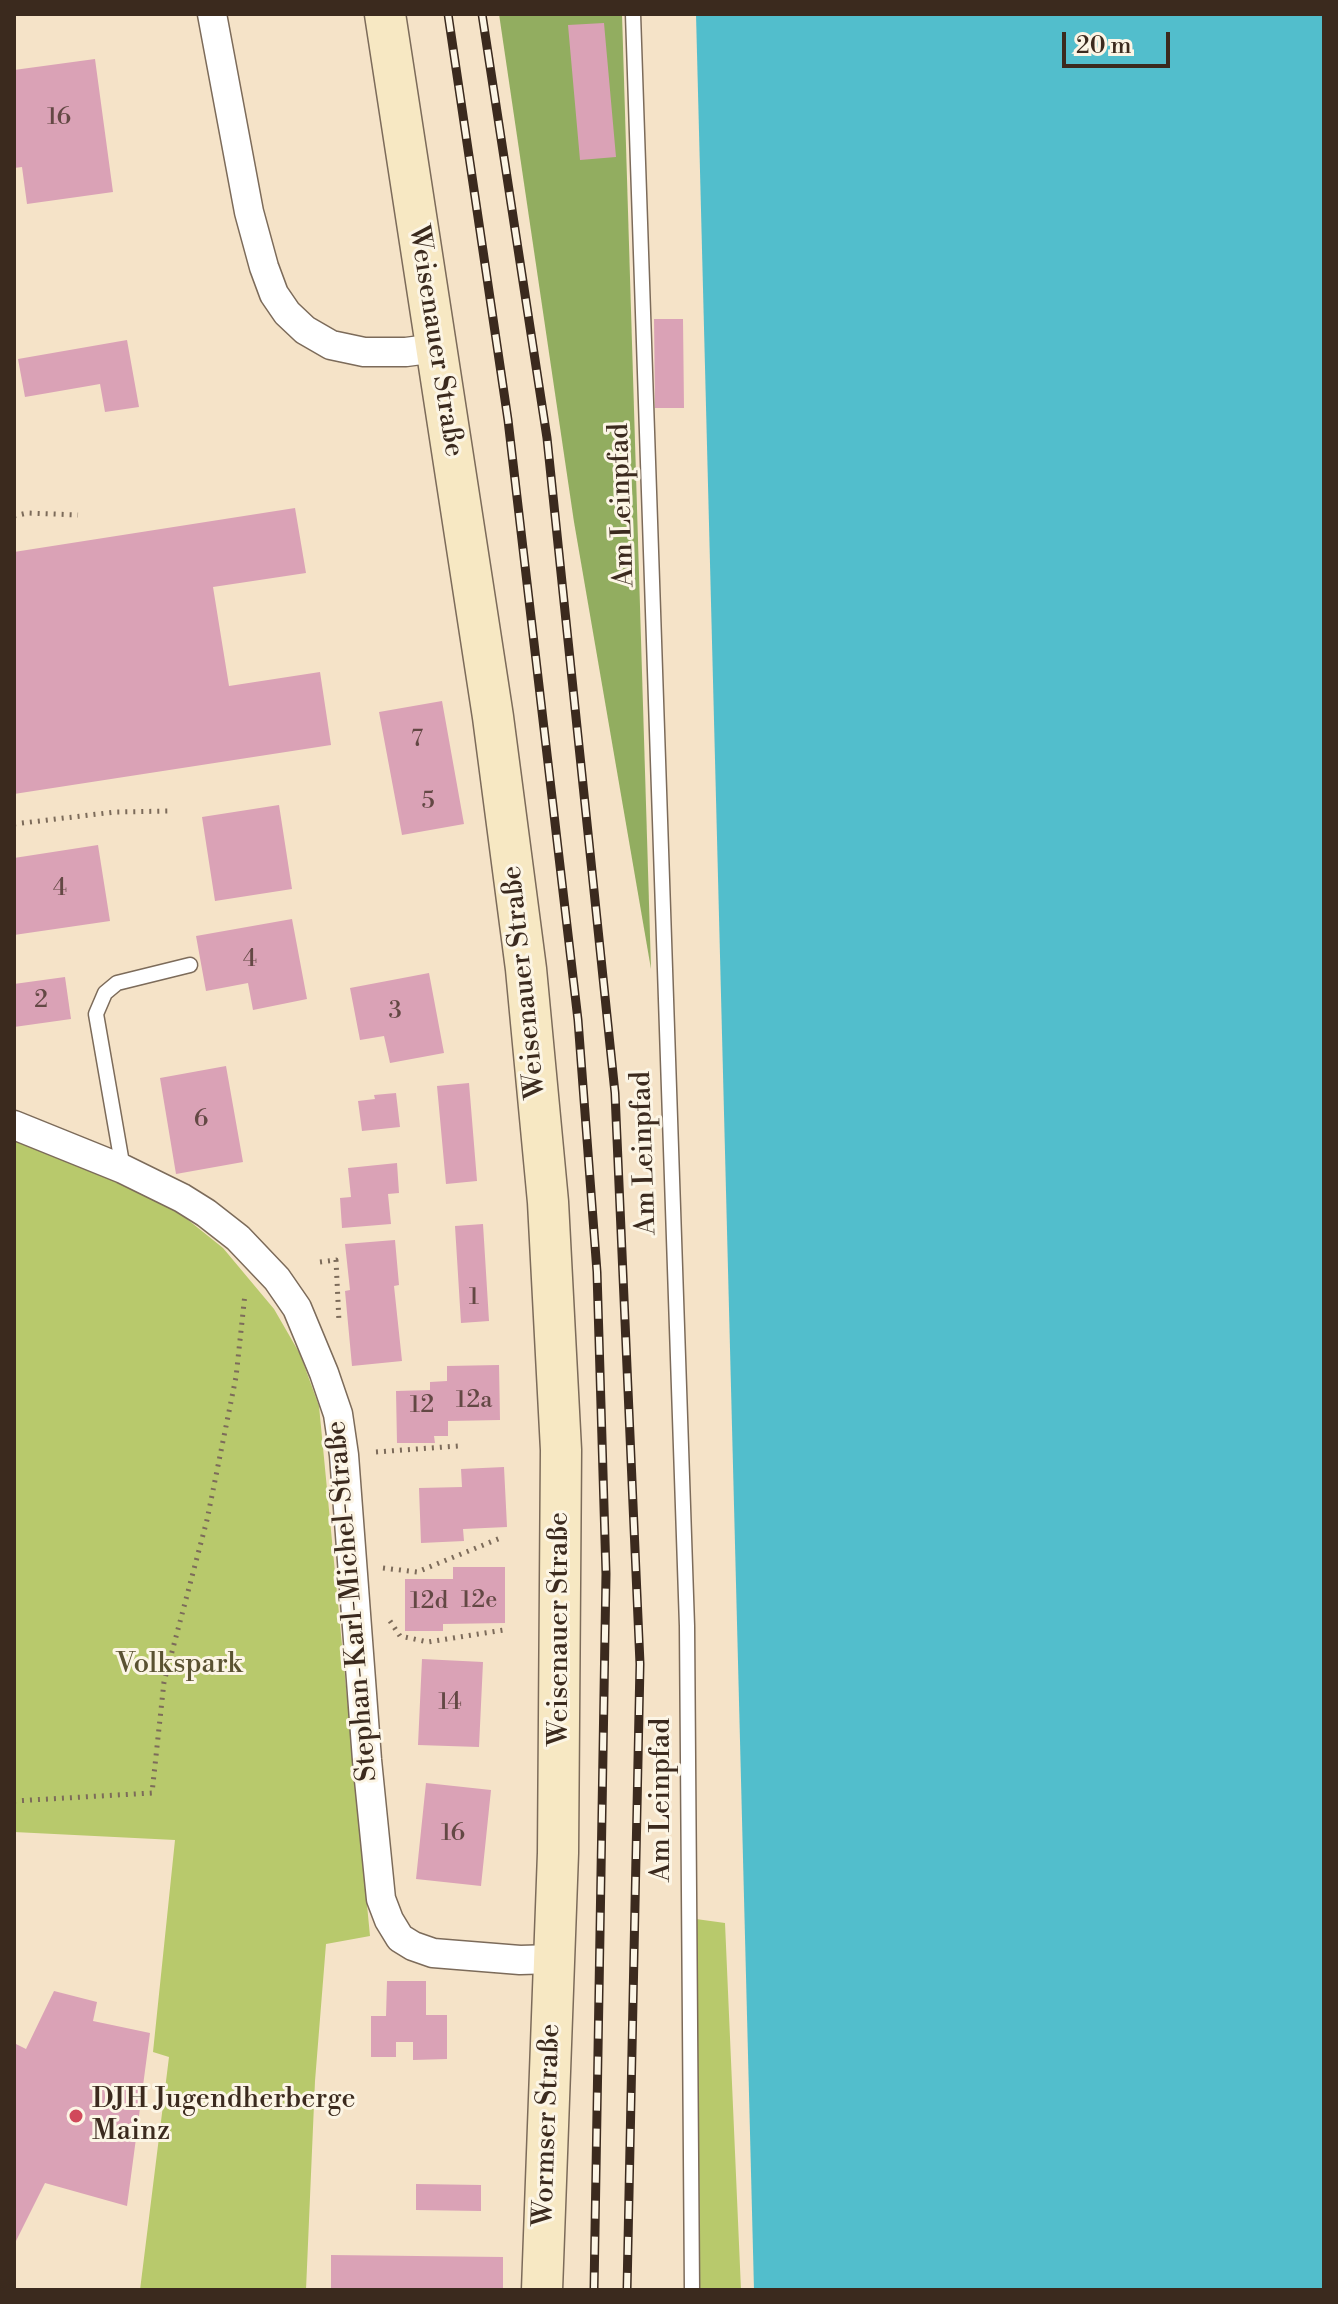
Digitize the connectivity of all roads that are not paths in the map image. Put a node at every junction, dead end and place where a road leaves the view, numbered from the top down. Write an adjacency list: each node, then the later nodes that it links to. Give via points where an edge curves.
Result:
1 (212, 14): 4 (street, via 249,212 274,294 305,330 331,345 364,352)
2 (385, 14): 4 (main road, Weisenauer Straße)
3 (633, 14): 10 (lane, Am Leinpfad, via 687,1626)
4 (436, 348): 8 (main road, Weisenauer Straße, via 522,938 548,1202 561,1450)
5 (190, 965): 7 (lane, via 117,983 105,993 96,1014)
6 (14, 1125): 7 (street, Stephan-Karl-Michel-Straße)
7 (123, 1169): 8 (street, Stephan-Karl-Michel-Straße, via 182,1198 238,1238 297,1308 324,1373 344,1455 367,1760 381,1899 389,1920 400,1938 433,1953)
8 (554, 1959): 9 (main road, Wormser Straße)
9 (542, 2290)
10 (692, 2290)

